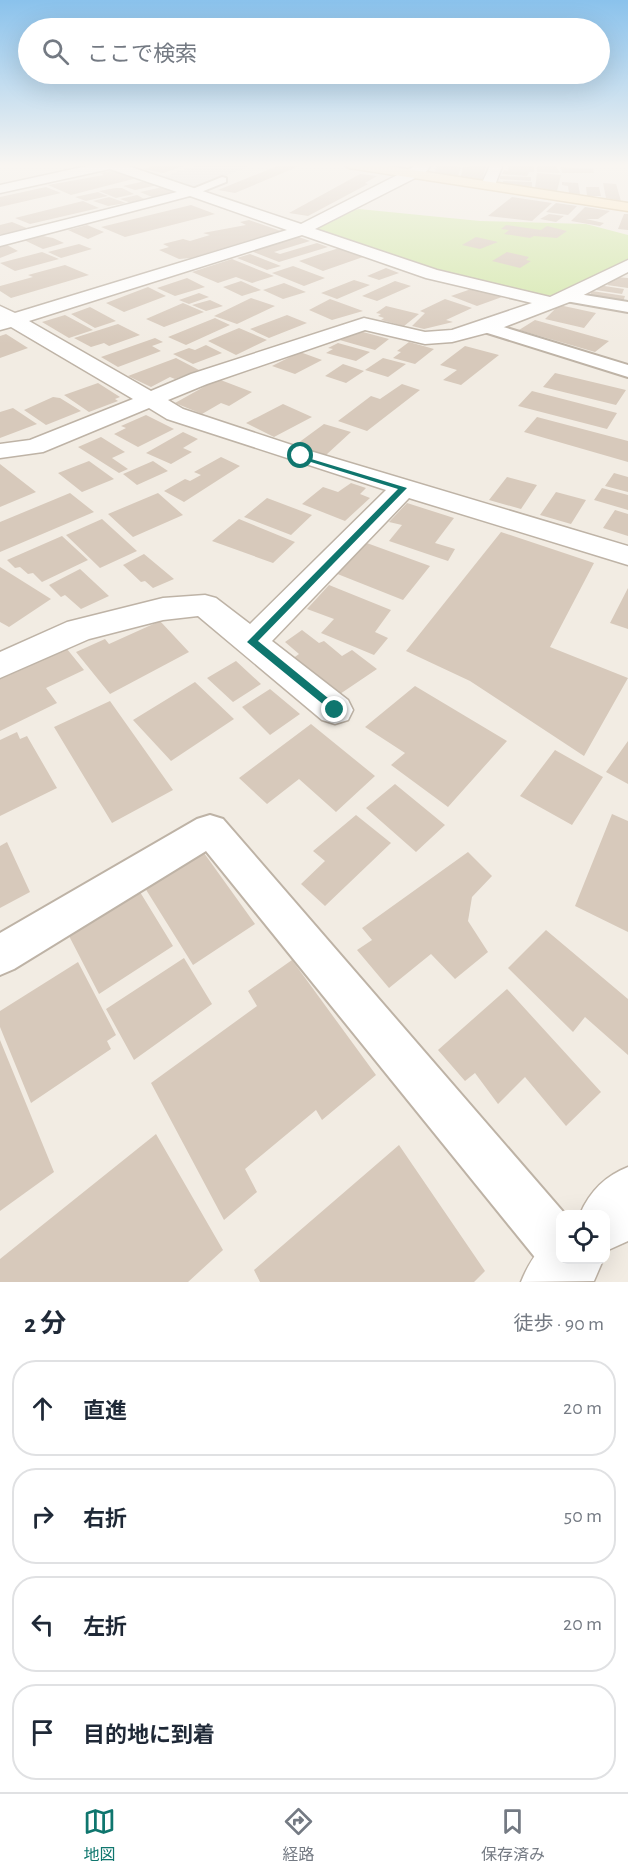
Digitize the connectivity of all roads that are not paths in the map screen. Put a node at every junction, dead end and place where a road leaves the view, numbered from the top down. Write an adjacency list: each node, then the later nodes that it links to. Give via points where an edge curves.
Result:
1 (67, 224): 5 (street)
2 (284, 224): 4 (street)
3 (314, 224): 4 (street)
4 (302, 230): 7 (street, via 432,274); 9 (street)
5 (0, 241)
6 (628, 265): 7 (street)
7 (558, 300): 8 (lane); 10 (street)
8 (628, 307)
9 (4, 319): 12 (street)
10 (487, 327): 11 (lane); 12 (street, via 425,338 364,324)
11 (628, 371)
12 (151, 398): 13 (street, via 54,440); 14 (street, via 175,414 197,422)
13 (0, 452)
14 (403, 488): 15 (street); 16 (street)
15 (628, 556)
16 (252, 642): 17 (street, via 205,605 163,609 79,630); 18 (street)
17 (0, 666)
18 (335, 710)
19 (0, 955): 22 (lane, via 210,830)
20 (628, 1196): 21 (street)
21 (610, 1215)
22 (556, 1236)

